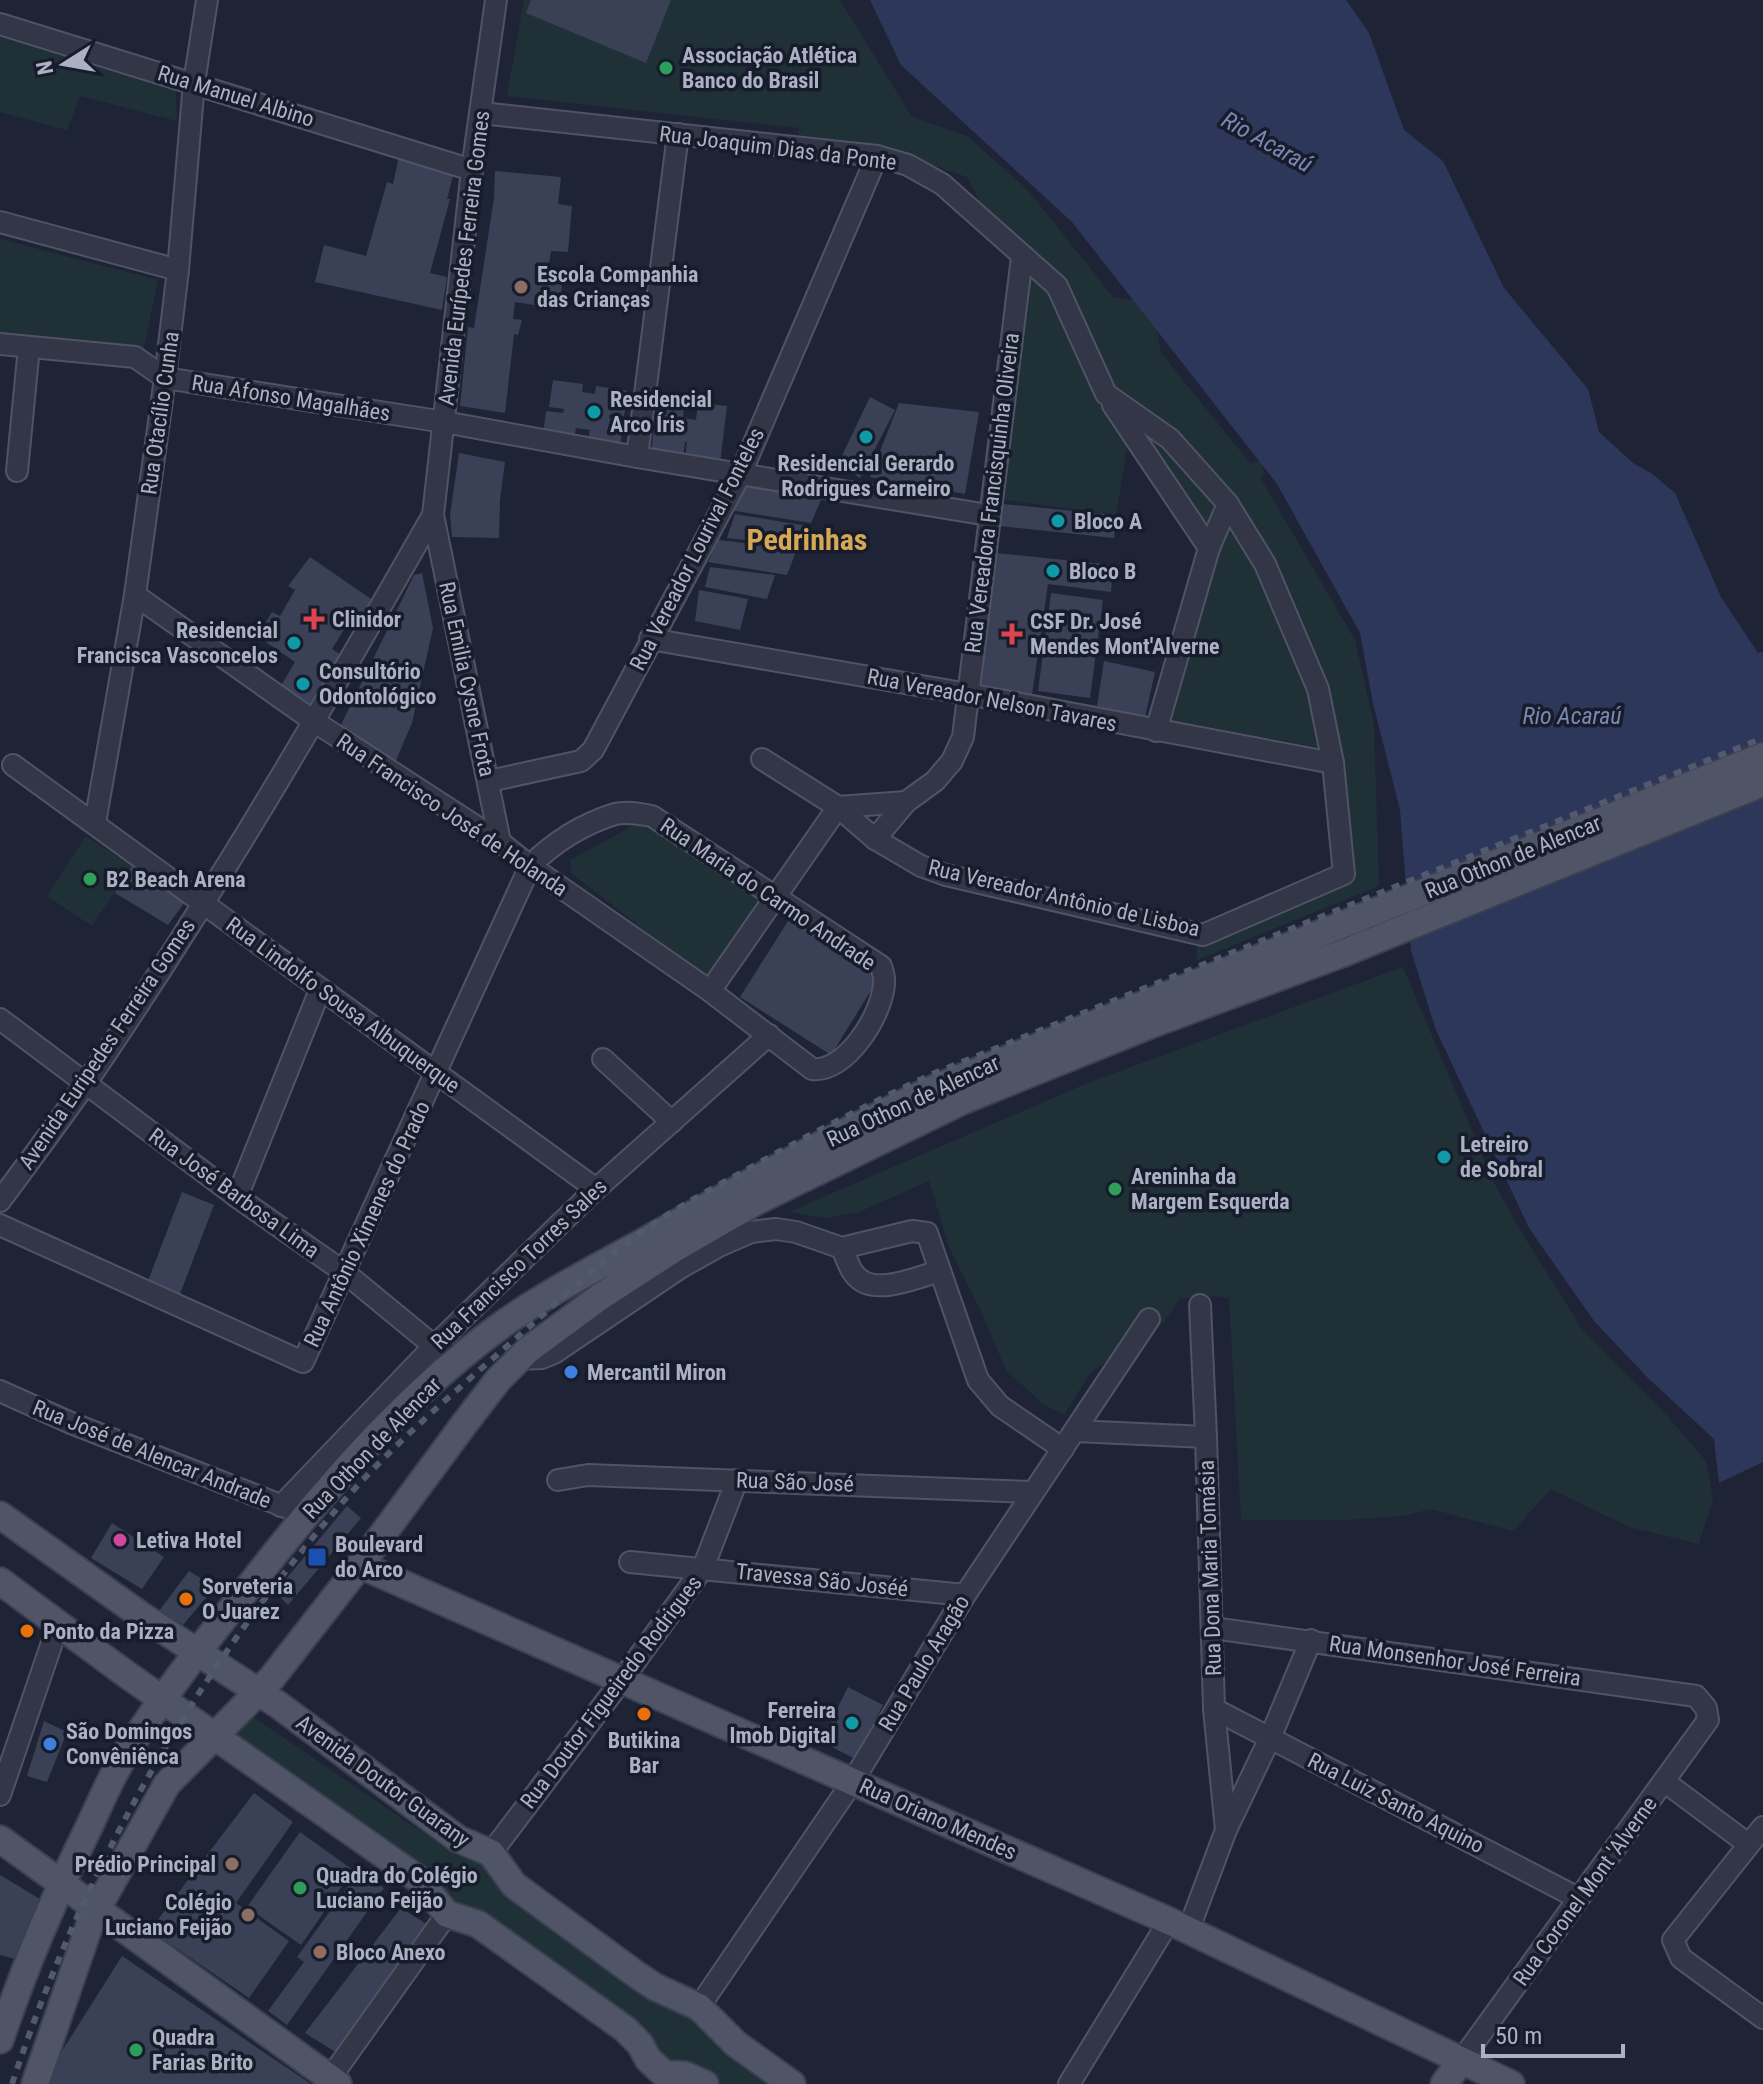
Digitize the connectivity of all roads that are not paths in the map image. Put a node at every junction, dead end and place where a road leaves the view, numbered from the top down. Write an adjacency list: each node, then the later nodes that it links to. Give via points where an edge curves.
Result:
1 (207, 0): 4 (street, Rua Otacílio Cunha)
2 (496, 0): 5 (street, Avenida Eurípedes Ferreira Gomes)
3 (0, 24): 4 (street, Rua Manuel Albino)
4 (194, 83): 8 (street, Rua Manuel Albino); 11 (street, Rua Otacílio Cunha)
5 (481, 113): 6 (street, Rua Joaquim Dias da Ponte); 8 (street, Avenida Eurípedes Ferreira Gomes)
6 (678, 134): 7 (street, Rua Joaquim Dias da Ponte); 17 (street)
7 (877, 156): 10 (street, Rua Joaquim Dias da Ponte, via 942,184); 19 (street, Rua Vereador Lourival Fonteles)
8 (472, 170): 16 (street, Avenida Eurípedes Ferreira Gomes)
9 (0, 222): 11 (street)
10 (1022, 257): 15 (street, Rua Joaquim Dias da Ponte, via 1057,286); 22 (street, Rua Vereadora Francisquinha Oliveira)
11 (178, 270): 14 (street, Rua Otacílio Cunha)
12 (0, 344): 13 (street, Rua Afonso Magalhães)
13 (29, 347): 14 (street, Rua Afonso Magalhães, via 135,357); 18 (street)
14 (165, 378): 16 (street, Rua Afonso Magalhães); 24 (street, Rua Otacílio Cunha)
15 (1106, 394): 20 (street, via 1170,439); 23 (street, Rua Joaquim Dias da Ponte)
16 (444, 422): 17 (street, Rua Afonso Magalhães); 21 (street, Avenida Eurípedes Ferreira Gomes)
17 (637, 457): 19 (street, Rua Afonso Magalhães)
18 (17, 471)
19 (741, 473): 22 (street, Rua Afonso Magalhães); 25 (street, Rua Vereador Lourival Fonteles)
20 (1228, 504): 23 (street); 31 (street, via 1265,564 1318,689)
21 (433, 515): 27 (street, Avenida Euripedes Ferreira Gomes); 33 (street, Rua Emilia Cysne Frota)
22 (988, 515): 26 (street, Rua Vereadora Francisquinha Oliveira)
23 (1209, 548): 28 (street)
24 (135, 595): 27 (street, Rua Francisco José de Holanda); 37 (street, Rua Otacílio Cunha)
25 (650, 639): 26 (street, Rua Vereador Nelson Tavares); 33 (street, Rua Vereador Lourival Fonteles, via 593,750 581,761)
26 (968, 694): 28 (street, Rua Vereador Nelson Tavares); 35 (street, Rua Vereadora Francisquinha Oliveira, via 963,737 952,761)
27 (315, 722): 39 (street, Rua Francisco José de Holanda); 42 (street, Avenida Euripedes Ferreira Gomes)
28 (1156, 731): 31 (street, Rua Vereador Nelson Tavares)
29 (1763, 756): 43 (main road, Rua Othon de Alencar)
30 (762, 759): 36 (street, Rua Vereador Antônio de Lisboa)
31 (1333, 763): 38 (street, Rua Vereador Antônio de Lisboa, via 1344,874 1203,935 946,875)
32 (13, 765): 37 (street, Rua Lindolfo Sousa Albuquerque)
33 (489, 781): 39 (street, Rua Emilia Cysne Frota)
34 (1763, 783): 43 (main road, Rua Othon de Alencar)
35 (906, 802): 36 (street); 38 (street, Rua Vereadora Francisquinha Oliveira)
36 (838, 807): 38 (street, Rua Vereador Antônio de Lisboa); 41 (street)
37 (95, 823): 42 (street, Rua Lindolfo Sousa Albuquerque)
38 (875, 839)
39 (500, 842): 40 (street, Rua Francisco José de Holanda)
40 (530, 866): 41 (street, Rua Maria do Carmo Andrade, via 566,837 616,814 634,813 652,816); 45 (street, Rua Francisco José de Holanda); 49 (street, Rua Antônio Ximenes do Prado)
41 (776, 895): 45 (street); 47 (street, Rua Maria do Carmo Andrade, via 881,966 885,981 861,1039 836,1065 812,1069)
42 (204, 902): 44 (street, Rua Lindolfo Sousa Albuquerque); 50 (street, Avenida Euripedes Ferreira Gomes)
43 (1337, 942): 62 (main road, Rua Othon de Alencar, via 1005,1058 878,1114 584,1272); 63 (main road, Rua Othon de Alencar, via 878,1140 757,1201 600,1297)
44 (320, 990): 49 (street, Rua Lindolfo Sousa Albuquerque); 53 (street)
45 (710, 991): 47 (street, Rua Francisco José de Holanda)
46 (0, 1019): 50 (street, Rua José Barbosa Lima)
47 (769, 1035): 51 (street, Rua Francisco Torres Sales)
48 (603, 1059): 51 (street)
49 (436, 1075): 52 (street, Rua Lindolfo Sousa Albuquerque); 58 (street, Rua Antônio Ximenes do Prado)
50 (85, 1084): 53 (street, Rua José Barbosa Lima); 54 (street, Avenida Euripedes Ferreira Gomes)
51 (672, 1122): 52 (street, Rua Francisco Torres Sales)
52 (596, 1189): 61 (street, Rua Francisco Torres Sales)
53 (237, 1197): 58 (street, Rua José Barbosa Lima)
54 (0, 1201)
55 (0, 1225): 58 (street, Rua Antônio Ximenes do Prado, via 303,1362)
56 (842, 1248): 57 (street, via 854,1275 865,1284 877,1286); 57 (street, via 912,1231 927,1233); 63 (street, via 796,1232 751,1232 680,1268 554,1353)
57 (940, 1271): 67 (street, via 978,1380 1000,1406)
58 (344, 1272): 61 (street, Rua José Barbosa Lima)
59 (1200, 1305): 66 (street, Rua Dona Maria Tomásia)
60 (1149, 1319): 65 (street, Rua Paulo Aragão)
61 (434, 1346): 62 (street, Rua José Barbosa Lima); 71 (street, Rua Francisco Torres Sales)
62 (461, 1357): 73 (main road, Rua Othon de Alencar, via 397,1415)
63 (519, 1359): 75 (main road, Rua Othon de Alencar)
64 (0, 1391): 71 (street, Rua José de Alencar Andrade)
65 (1075, 1431): 66 (street); 67 (street, Rua Paulo Aragão)
66 (1206, 1437): 80 (street, Rua Dona Maria Tomásia)
67 (1063, 1449): 70 (street, Rua Paulo Aragão)
68 (558, 1480): 69 (street, Rua São José, via 588,1475)
69 (737, 1480): 70 (street, Rua São José); 76 (street, Rua Doutor Figueiredo Rodrigues)
70 (1032, 1492): 78 (street, Rua Paulo Aragão)
71 (281, 1506): 73 (street, Rua José de Alencar Andrade)
72 (0, 1515): 82 (main road, Avenida Doutor Guarany)
73 (306, 1515): 82 (main road, Rua Othon de Alencar)
74 (630, 1562): 76 (street, Travessa São Joséé)
75 (360, 1565): 83 (main road, Rua Oriano Mendes); 84 (main road, Rua Othon de Alencar)
76 (703, 1568): 78 (street, Travessa São Joséé); 83 (street, Rua Doutor Figueiredo Rodrigues)
77 (0, 1581): 79 (main road)
78 (965, 1595): 90 (street, Rua Paulo Aragão)
79 (58, 1625): 86 (main road); 92 (street)
80 (1213, 1628): 81 (street, Rua Monsenhor José Ferreira); 87 (street, Rua Dona Maria Tomásia)
81 (1311, 1640): 85 (street, Rua Monsenhor José Ferreira); 89 (street, Rua Dona Maria Tomásia)
82 (197, 1652): 84 (main road, Avenida Doutor Guarany); 86 (main road, Rua Othon de Alencar)
83 (622, 1680): 90 (main road, Rua Oriano Mendes); 97 (street, Rua Doutor Figueiredo Rodrigues)
84 (259, 1692): 88 (main road, Rua Othon de Alencar); 97 (main road, Avenida Doutor Guarany, via 458,1839)
85 (1696, 1696): 91 (street, Rua Coronel Mont 'Alverne, via 1708,1720)
86 (161, 1699): 88 (main road); 98 (main road, Rua Othon de Alencar, via 122,1759)
87 (1214, 1709): 89 (street, Rua Luiz Santo Aquino); 94 (street, Rua Dona Maria Tomásia)
88 (215, 1736): 100 (main road, Rua Othon de Alencar, via 167,1784); 101 (main road, via 417,1878)
89 (1270, 1738): 94 (street, Rua Dona Maria Tomásia); 99 (street, Rua Luiz Santo Aquino)
90 (853, 1781): 102 (main road, Rua Oriano Mendes); 103 (street, Rua Paulo Aragão)
91 (1665, 1782): 96 (street); 99 (street, Rua Coronel Mont 'Alverne)
92 (0, 1795)
93 (1763, 1827): 96 (street)
94 (1226, 1830): 102 (street, Rua Dona Maria Tomásia)
95 (0, 1839): 98 (main road)
96 (1748, 1844): 104 (street, via 1673,1940 1681,1958)
97 (491, 1853): 103 (main road, Avenida Doutor Guarany, via 514,1885 655,1987)
98 (61, 1883): 100 (main road); 105 (main road, Rua Othon de Alencar)
99 (1578, 1898): 106 (street, Rua Coronel Mont 'Alverne)
100 (97, 1908): 108 (main road); 109 (main road, Rua Othon de Alencar)
101 (447, 1914): 107 (main road, via 478,1924 625,2029); 108 (street)
102 (1178, 1926): 106 (main road, Rua Oriano Mendes); 112 (street, Rua Dona Maria Tomásia)
103 (699, 2007): 111 (main road, Avenida Doutor Guarany, via 736,2044)
104 (1763, 2018)
105 (0, 2040)
106 (1461, 2061): 113 (main road, Rua Coronel Mont 'Alverne); 114 (main road, Rua Oriano Mendes)
107 (660, 2079): 110 (main road, via 685,2075)
108 (331, 2082)
109 (35, 2084)
110 (705, 2084)
111 (792, 2084)
112 (1069, 2084)
113 (1444, 2084)
114 (1511, 2084)

